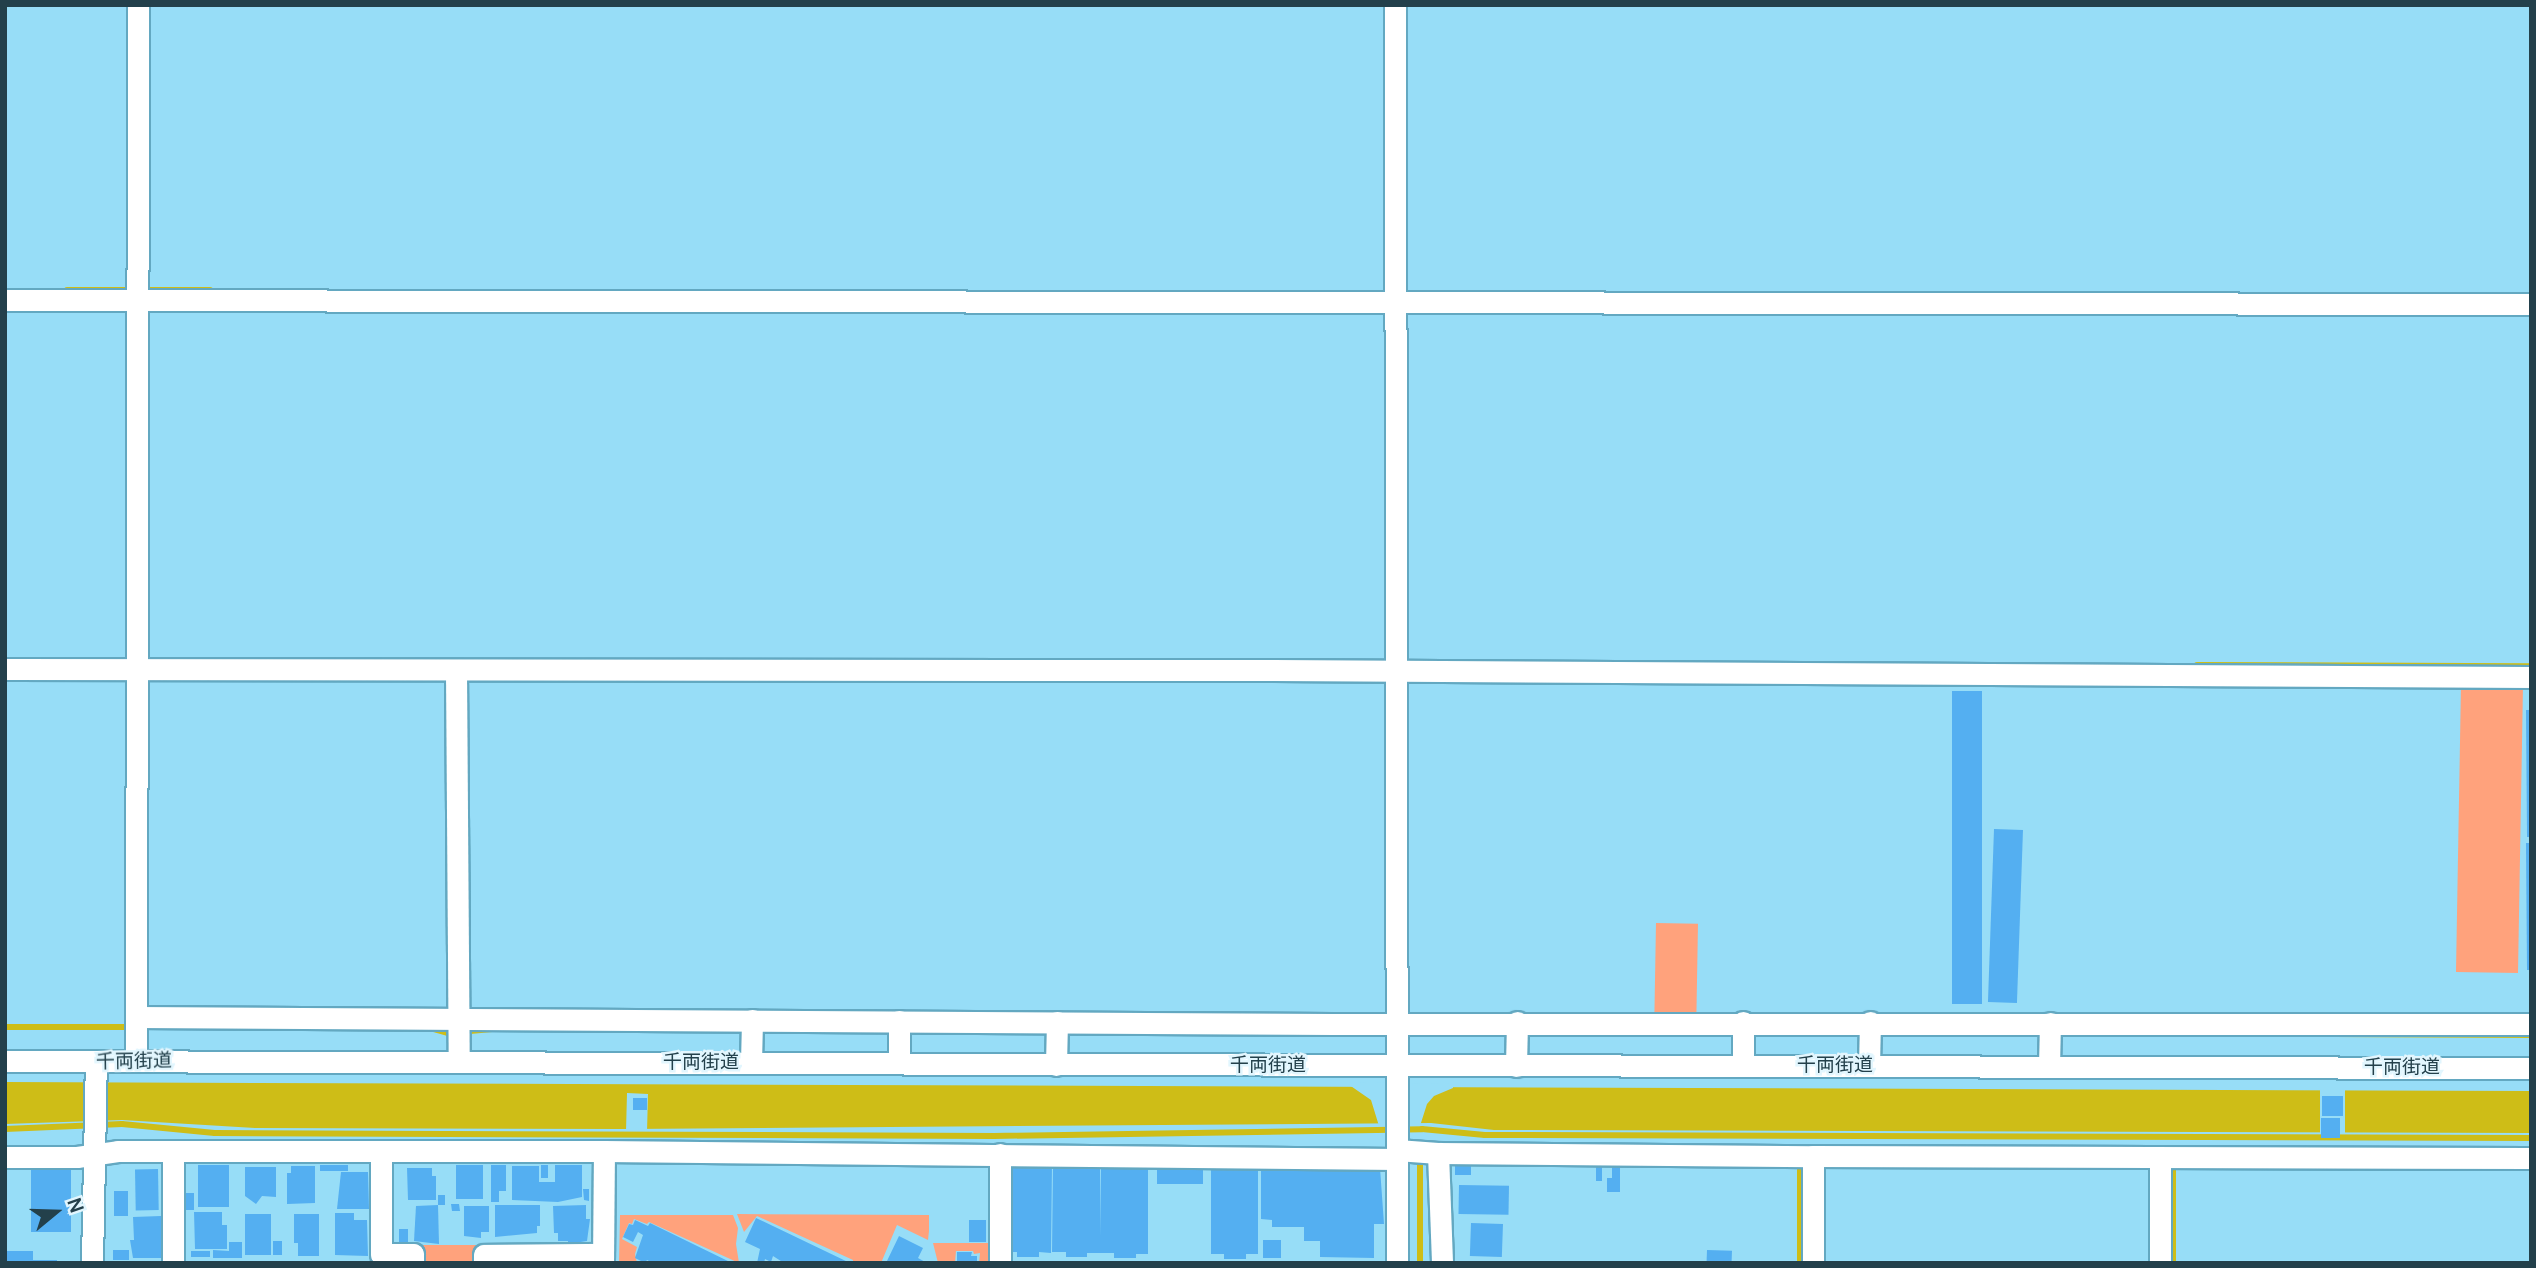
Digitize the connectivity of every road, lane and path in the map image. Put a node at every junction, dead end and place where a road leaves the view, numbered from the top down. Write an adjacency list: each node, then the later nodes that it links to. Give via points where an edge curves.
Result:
1 (138, 5): 3 (street)
2 (1395, 5): 5 (street)
3 (139, 293): 4 (street); 5 (street); 7 (street)
4 (5, 300)
5 (1394, 301): 6 (street); 8 (street)
6 (2531, 304)
7 (138, 663): 9 (street); 10 (street); 16 (street)
8 (1394, 664): 10 (street); 11 (street); 14 (street)
9 (5, 669)
10 (456, 670): 17 (street)
11 (2531, 677)
12 (1517, 1021): 13 (street); 14 (street); 30 (street)
13 (1743, 1022): 20 (street); 31 (street)
14 (1395, 1023): 21 (street); 35 (street)
15 (2531, 1024): 22 (street)
16 (136, 1025): 17 (street); 23 (street)
17 (458, 1028): 18 (street); 25 (street)
18 (752, 1028): 19 (street); 26 (street)
19 (899, 1029): 21 (street); 27 (street)
20 (1870, 1029): 22 (street); 29 (street)
21 (1056, 1030): 28 (street)
22 (2049, 1030): 32 (street)
23 (136, 1060): 25 (street, 千両街道); 34 (street, 千両街道)
24 (5, 1061): 34 (street, 千両街道)
25 (459, 1061): 26 (street, 千両街道)
26 (751, 1062): 27 (street, 千両街道)
27 (899, 1063): 28 (street, 千両街道)
28 (1056, 1065): 35 (street, 千両街道)
29 (1869, 1065): 31 (street, 千両街道); 32 (street, 千両街道)
30 (1516, 1066): 31 (street, 千両街道); 35 (street, 千両街道)
31 (1743, 1066)
32 (2049, 1066): 33 (street, 千両街道)
33 (2531, 1068)
34 (96, 1070): 42 (street)
35 (1395, 1075): 36 (street)
36 (1396, 1148): 40 (street); 41 (street); 53 (street)
37 (173, 1151): 38 (street); 42 (street); 49 (street)
38 (381, 1151): 39 (street); 50 (street, via 381,1254 413,1254)
39 (604, 1151): 41 (street); 47 (street)
40 (1438, 1153): 43 (street); 54 (street)
41 (1000, 1154): 52 (street)
42 (92, 1155): 44 (street); 48 (street)
43 (1813, 1156): 45 (street); 55 (street)
44 (5, 1157)
45 (2160, 1157): 46 (street); 56 (street)
46 (2531, 1158)
47 (603, 1258): 51 (street, via 484,1255)
48 (92, 1263)
49 (173, 1263)
50 (413, 1263)
51 (484, 1263)
52 (1000, 1263)
53 (1397, 1263)
54 (1441, 1263)
55 (1813, 1263)
56 (2160, 1263)

